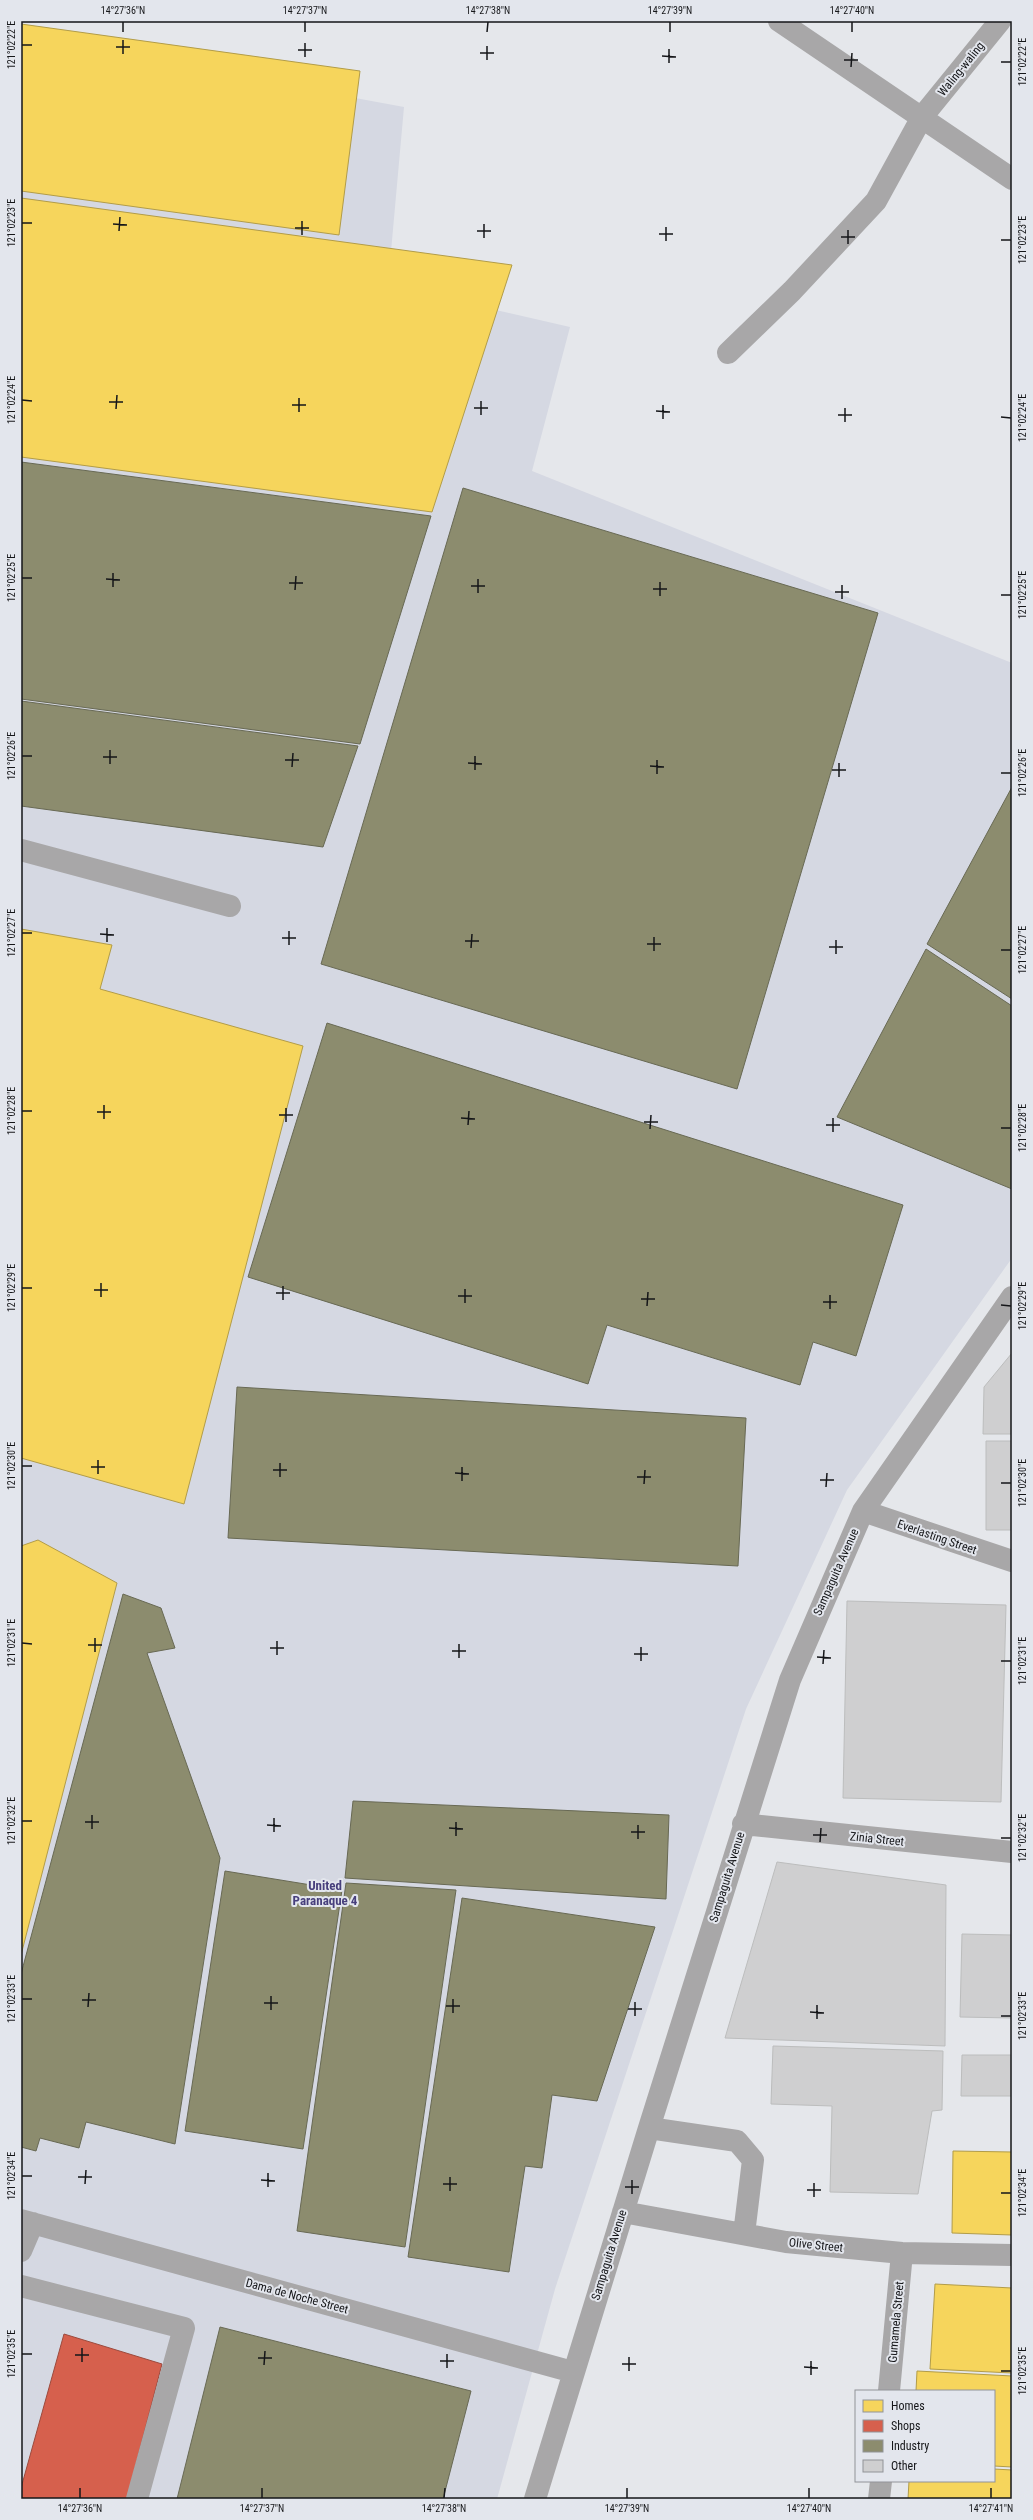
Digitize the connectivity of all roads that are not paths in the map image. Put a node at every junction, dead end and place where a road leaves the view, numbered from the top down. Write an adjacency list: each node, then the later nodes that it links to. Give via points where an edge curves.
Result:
1 (779, 21): 3 (street)
2 (1000, 21): 3 (street, Waling-waling)
3 (922, 117): 4 (street); 5 (street, Waling-waling, via 876,201 792,291)
4 (1012, 179)
5 (728, 353)
6 (21, 850): 7 (street)
7 (230, 906)
8 (1012, 1297): 9 (street, Sampaguita Avenue)
9 (863, 1511): 10 (street, Everlasting Street); 11 (street, Sampaguita Avenue, via 790,1680)
10 (1012, 1561)
11 (743, 1824): 12 (street, Zinia Street); 13 (street, Sampaguita Avenue)
12 (1012, 1852)
13 (649, 2128): 14 (street, Sampaguita Avenue); 16 (street, via 737,2142 753,2160)
14 (623, 2212): 16 (street, Olive Street); 21 (street, Sampaguita Avenue)
15 (27, 2221): 17 (street); 21 (street, Dama de Noche Street)
16 (744, 2234): 18 (street, Olive Street, via 786,2242)
17 (21, 2251)
18 (902, 2253): 19 (street, Olive Street); 22 (street, Gumamela Street)
19 (1012, 2254)
20 (21, 2286): 24 (street, via 184,2328)
21 (573, 2372): 25 (street, Sampaguita Avenue)
22 (889, 2390)
23 (881, 2482): 26 (street)
24 (137, 2499)
25 (535, 2499)
26 (879, 2499)

